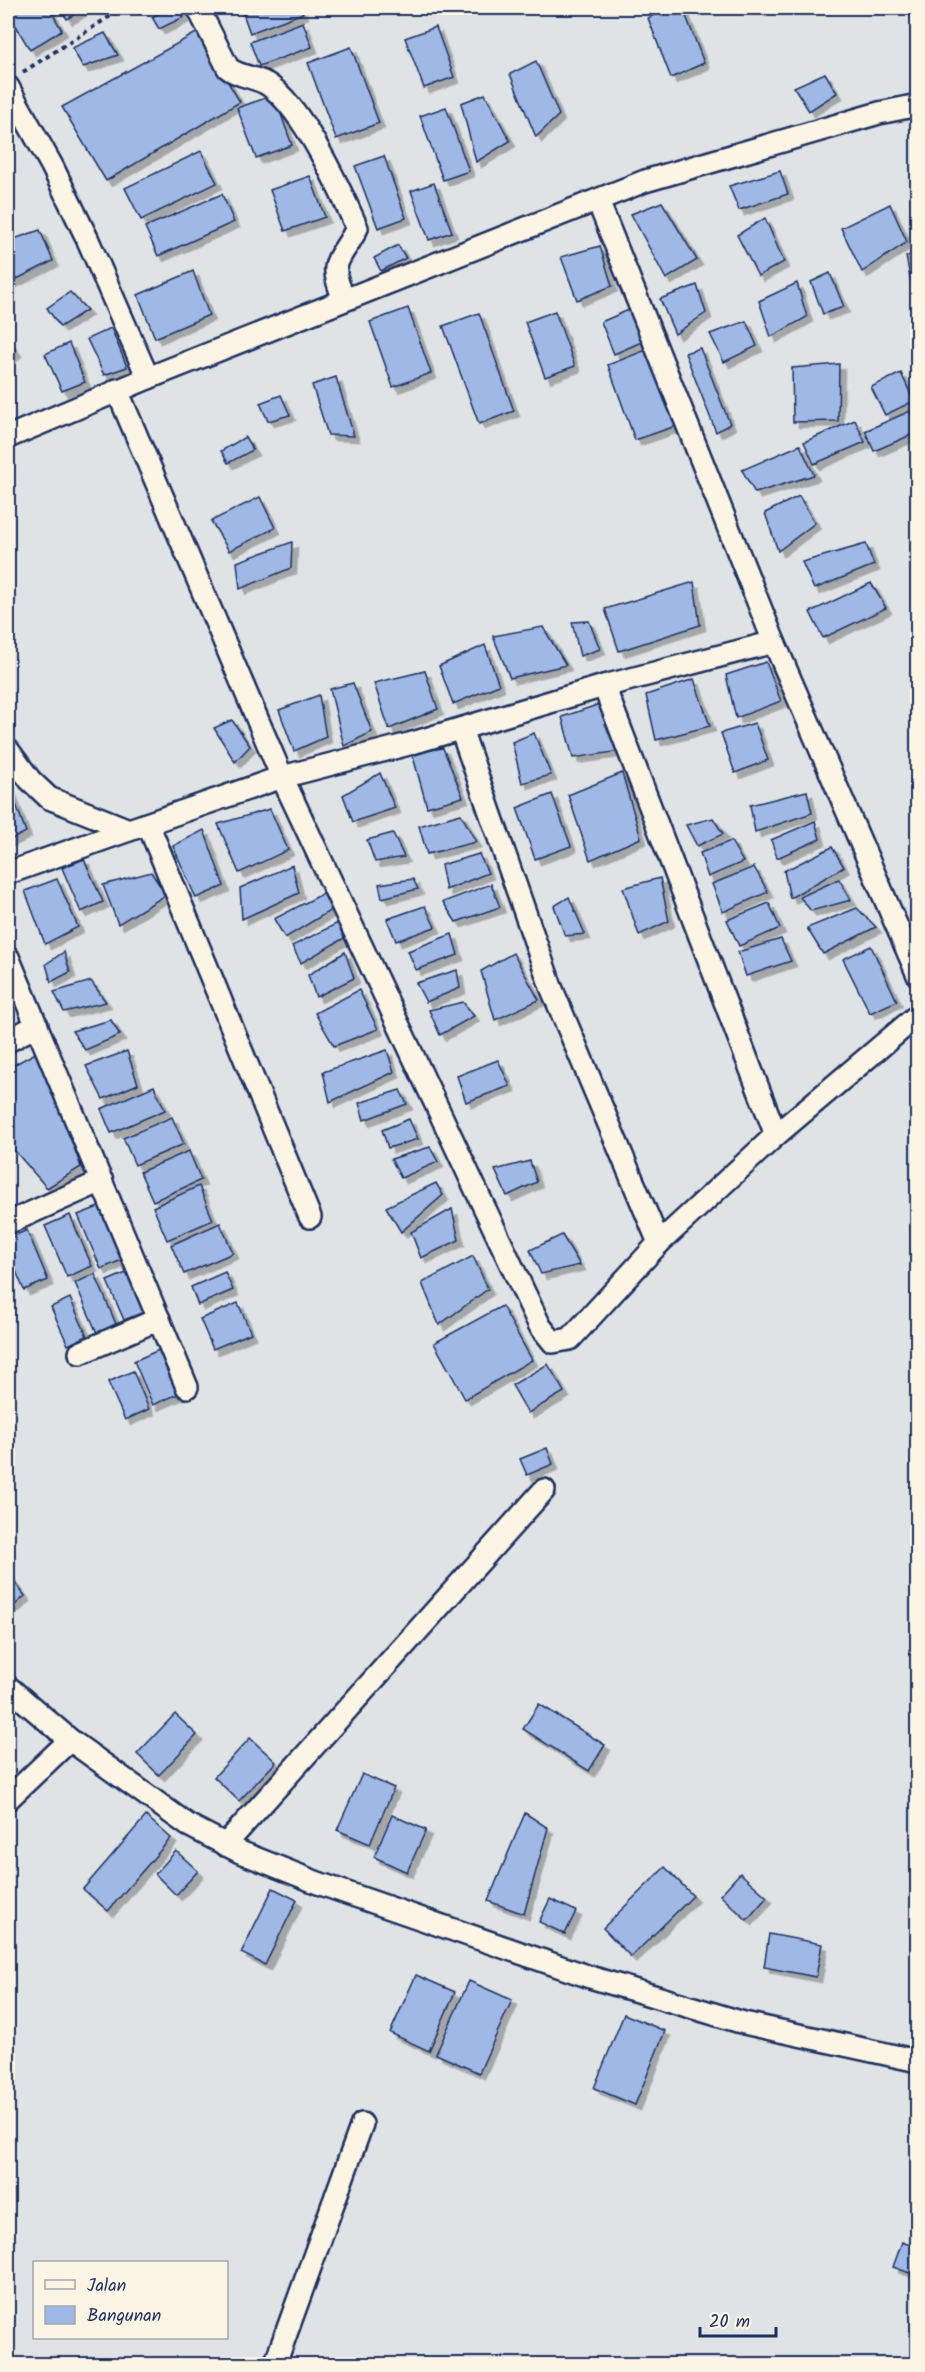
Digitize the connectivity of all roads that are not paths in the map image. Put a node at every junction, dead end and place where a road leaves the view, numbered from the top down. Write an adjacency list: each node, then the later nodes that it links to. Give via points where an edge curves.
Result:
1 (198, 8): 5 (street, via 228,68 233,73 259,78 298,113 346,203 357,228 334,268)
2 (12, 82): 6 (street, via 87,238)
3 (918, 105): 4 (street, via 756,147 645,181)
4 (598, 201): 5 (street); 9 (street)
5 (344, 299): 6 (street)
6 (148, 378): 7 (street)
7 (117, 390): 8 (street); 13 (street)
8 (8, 437)
9 (774, 642): 10 (street); 17 (street)
10 (604, 686): 11 (street); 21 (street)
11 (461, 729): 13 (street); 25 (street, via 551,987)
12 (8, 750): 14 (street, via 49,798)
13 (282, 777): 14 (street); 25 (street, via 540,1326 553,1342 570,1339)
14 (139, 827): 15 (street); 23 (street)
15 (8, 873)
16 (8, 957): 19 (street)
17 (918, 975)
18 (918, 1015): 21 (street)
19 (37, 1026): 20 (street); 22 (street)
20 (8, 1041)
21 (776, 1135): 25 (street)
22 (102, 1181): 24 (street); 26 (street)
23 (310, 1217)
24 (8, 1223)
25 (659, 1243)
26 (159, 1320): 27 (street); 28 (street)
27 (80, 1353)
28 (187, 1387)
29 (544, 1490): 33 (street)
30 (8, 1687): 31 (street)
31 (70, 1740): 32 (street); 33 (street, via 188,1825)
32 (8, 1799)
33 (225, 1845): 34 (street, via 318,1883 590,1977 744,2023)
34 (918, 2061)
35 (362, 2124): 36 (street)
36 (275, 2364)

